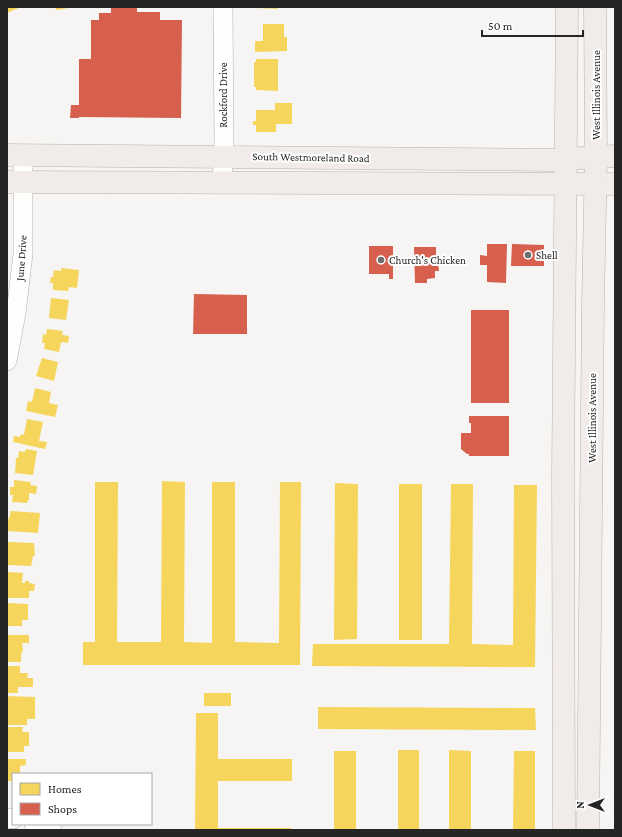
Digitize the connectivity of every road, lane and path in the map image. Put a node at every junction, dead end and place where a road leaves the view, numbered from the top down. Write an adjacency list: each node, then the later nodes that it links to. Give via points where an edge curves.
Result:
1 (222, 7): 5 (street, Rockford Drive)
2 (568, 7): 7 (main road)
3 (595, 7): 6 (main road, West Illinois Avenue)
4 (15, 155): 5 (main road, South Westmoreland Road); 8 (street, June Drive)
5 (223, 156): 7 (main road, South Westmoreland Road); 9 (street, Rockford Drive)
6 (606, 156): 7 (main road, South Westmoreland Road); 11 (main road, West Illinois Avenue)
7 (567, 159): 10 (main road)
8 (15, 182): 9 (main road); 12 (street, June Drive, via 22,254 16,313)
9 (222, 183): 10 (main road)
10 (567, 184): 11 (main road); 13 (main road)
11 (605, 184): 14 (main road, West Illinois Avenue, via 593,303)
12 (7, 361)
13 (563, 592): 14 (main road); 15 (main road)
14 (590, 592): 16 (main road, West Illinois Avenue)
15 (564, 783): 16 (main road); 19 (main road)
16 (588, 783): 20 (main road, West Illinois Avenue)
17 (37, 825): 18 (street)
18 (52, 830)
19 (564, 830)
20 (588, 830)

